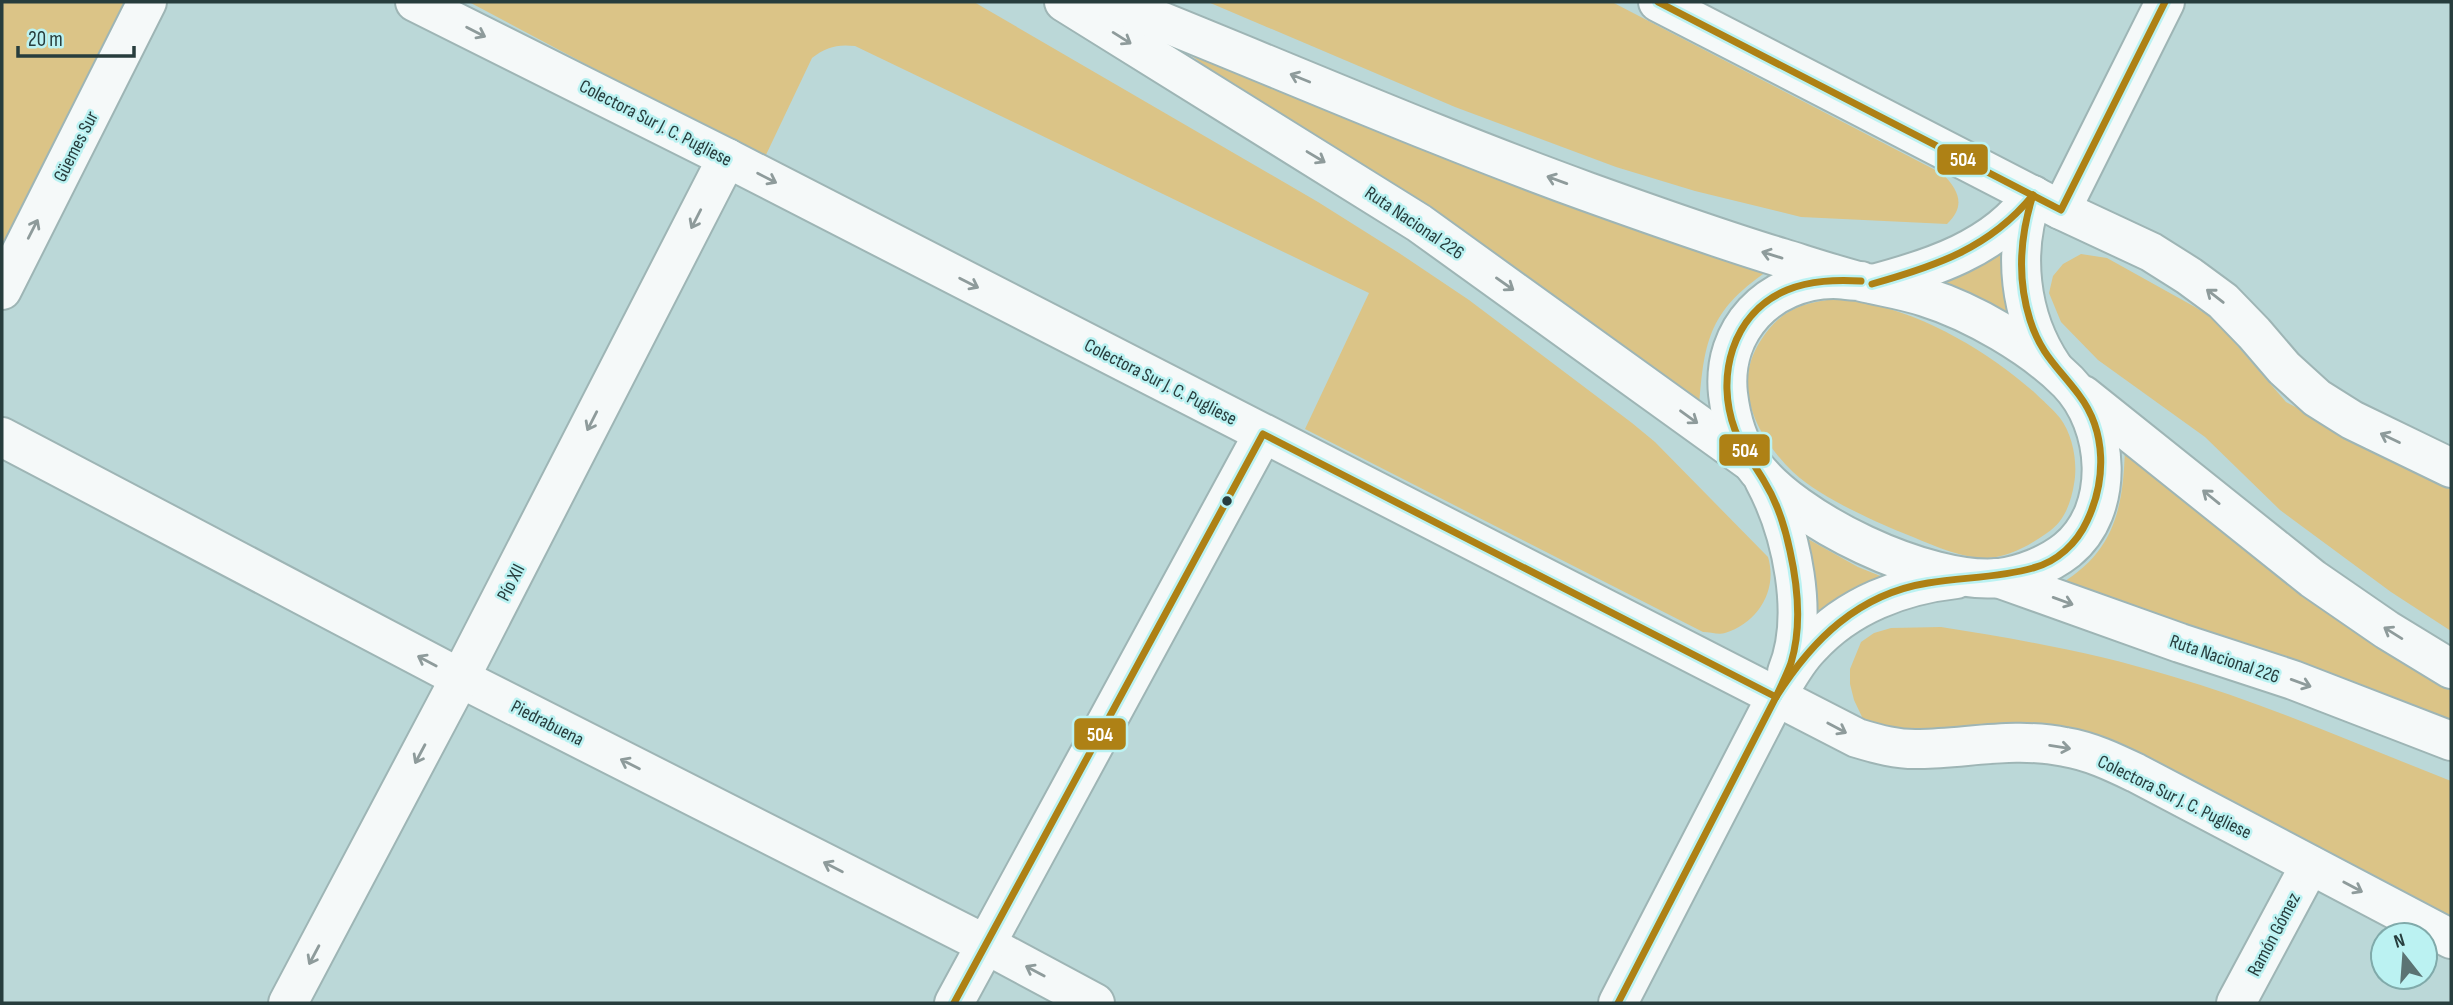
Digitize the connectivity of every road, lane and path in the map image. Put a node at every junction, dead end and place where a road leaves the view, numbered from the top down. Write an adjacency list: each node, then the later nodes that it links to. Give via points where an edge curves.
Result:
1 (147, 2): 10 (main road, Güemes Sur, one-way to 1)
2 (415, 2): 7 (main road, Colectora Sur J. C. Pugliese, one-way to 7)
3 (1064, 2): 14 (main road, Ruta Nacional 226, one-way to 14, via 1419,223)
4 (1113, 2): 9 (main road, Ruta Nacional 226, one-way to 4, via 1699,231 1472,149)
5 (1658, 2): 8 (main road)
6 (2165, 2): 8 (main road)
7 (727, 158): 12 (main road, Colectora Sur J. C. Pugliese, one-way to 12); 18 (main road, Pío XII, one-way to 18)
8 (2047, 203): 9 (main road, via 1927,268); 11 (main road, via 2025,215 2022,281 2035,336); 15 (main road, one-way to 8, via 2317,398 2223,301 2189,276 2151,252)
9 (1866, 283): 11 (main road, Ruta Nacional 226, via 1928,298 1972,317 2020,345); 14 (main road, Ruta Nacional 226, via 1833,279 1792,288 1759,307 1743,324 1728,359 1727,377 1732,421)
10 (2, 290)
11 (2064, 379): 16 (main road, Ruta Nacional 226, via 2090,414 2102,456 2091,517 2068,549 2048,562 2027,571); 17 (main road, Ruta Nacional 226, one-way to 11, via 2313,579)
12 (1263, 434): 19 (main road, Colectora Sur J. C. Pugliese); 23 (main road)
13 (2, 438): 18 (main road, Piedrabuena, one-way to 13)
14 (1756, 468): 16 (main road, Ruta Nacional 226, via 1794,503 1860,544 1942,571); 19 (main road, via 1784,528 1798,605 1791,661)
15 (2451, 468)
16 (1987, 577): 19 (main road, via 1931,582 1896,591 1852,614 1811,646); 20 (main road, Ruta Nacional 226, one-way to 20, via 2305,685)
17 (2451, 669)
18 (460, 678): 23 (main road, Piedrabuena, one-way to 18); 24 (main road, Pío XII, one-way to 24)
19 (1776, 696): 21 (main road, Colectora Sur J. C. Pugliese, one-way to 21, via 1857,738 1884,746 1918,749 2025,743 2065,747 2105,759); 27 (main road)
20 (2451, 741)
21 (2310, 865): 22 (main road, Colectora Sur J. C. Pugliese, one-way to 22); 28 (main road, Ramón Gómez)
22 (2451, 939)
23 (985, 944): 25 (main road); 26 (main road, Piedrabuena, one-way to 23)
24 (288, 1003)
25 (954, 1003)
26 (1095, 1003)
27 (1618, 1003)
28 (2236, 1003)

